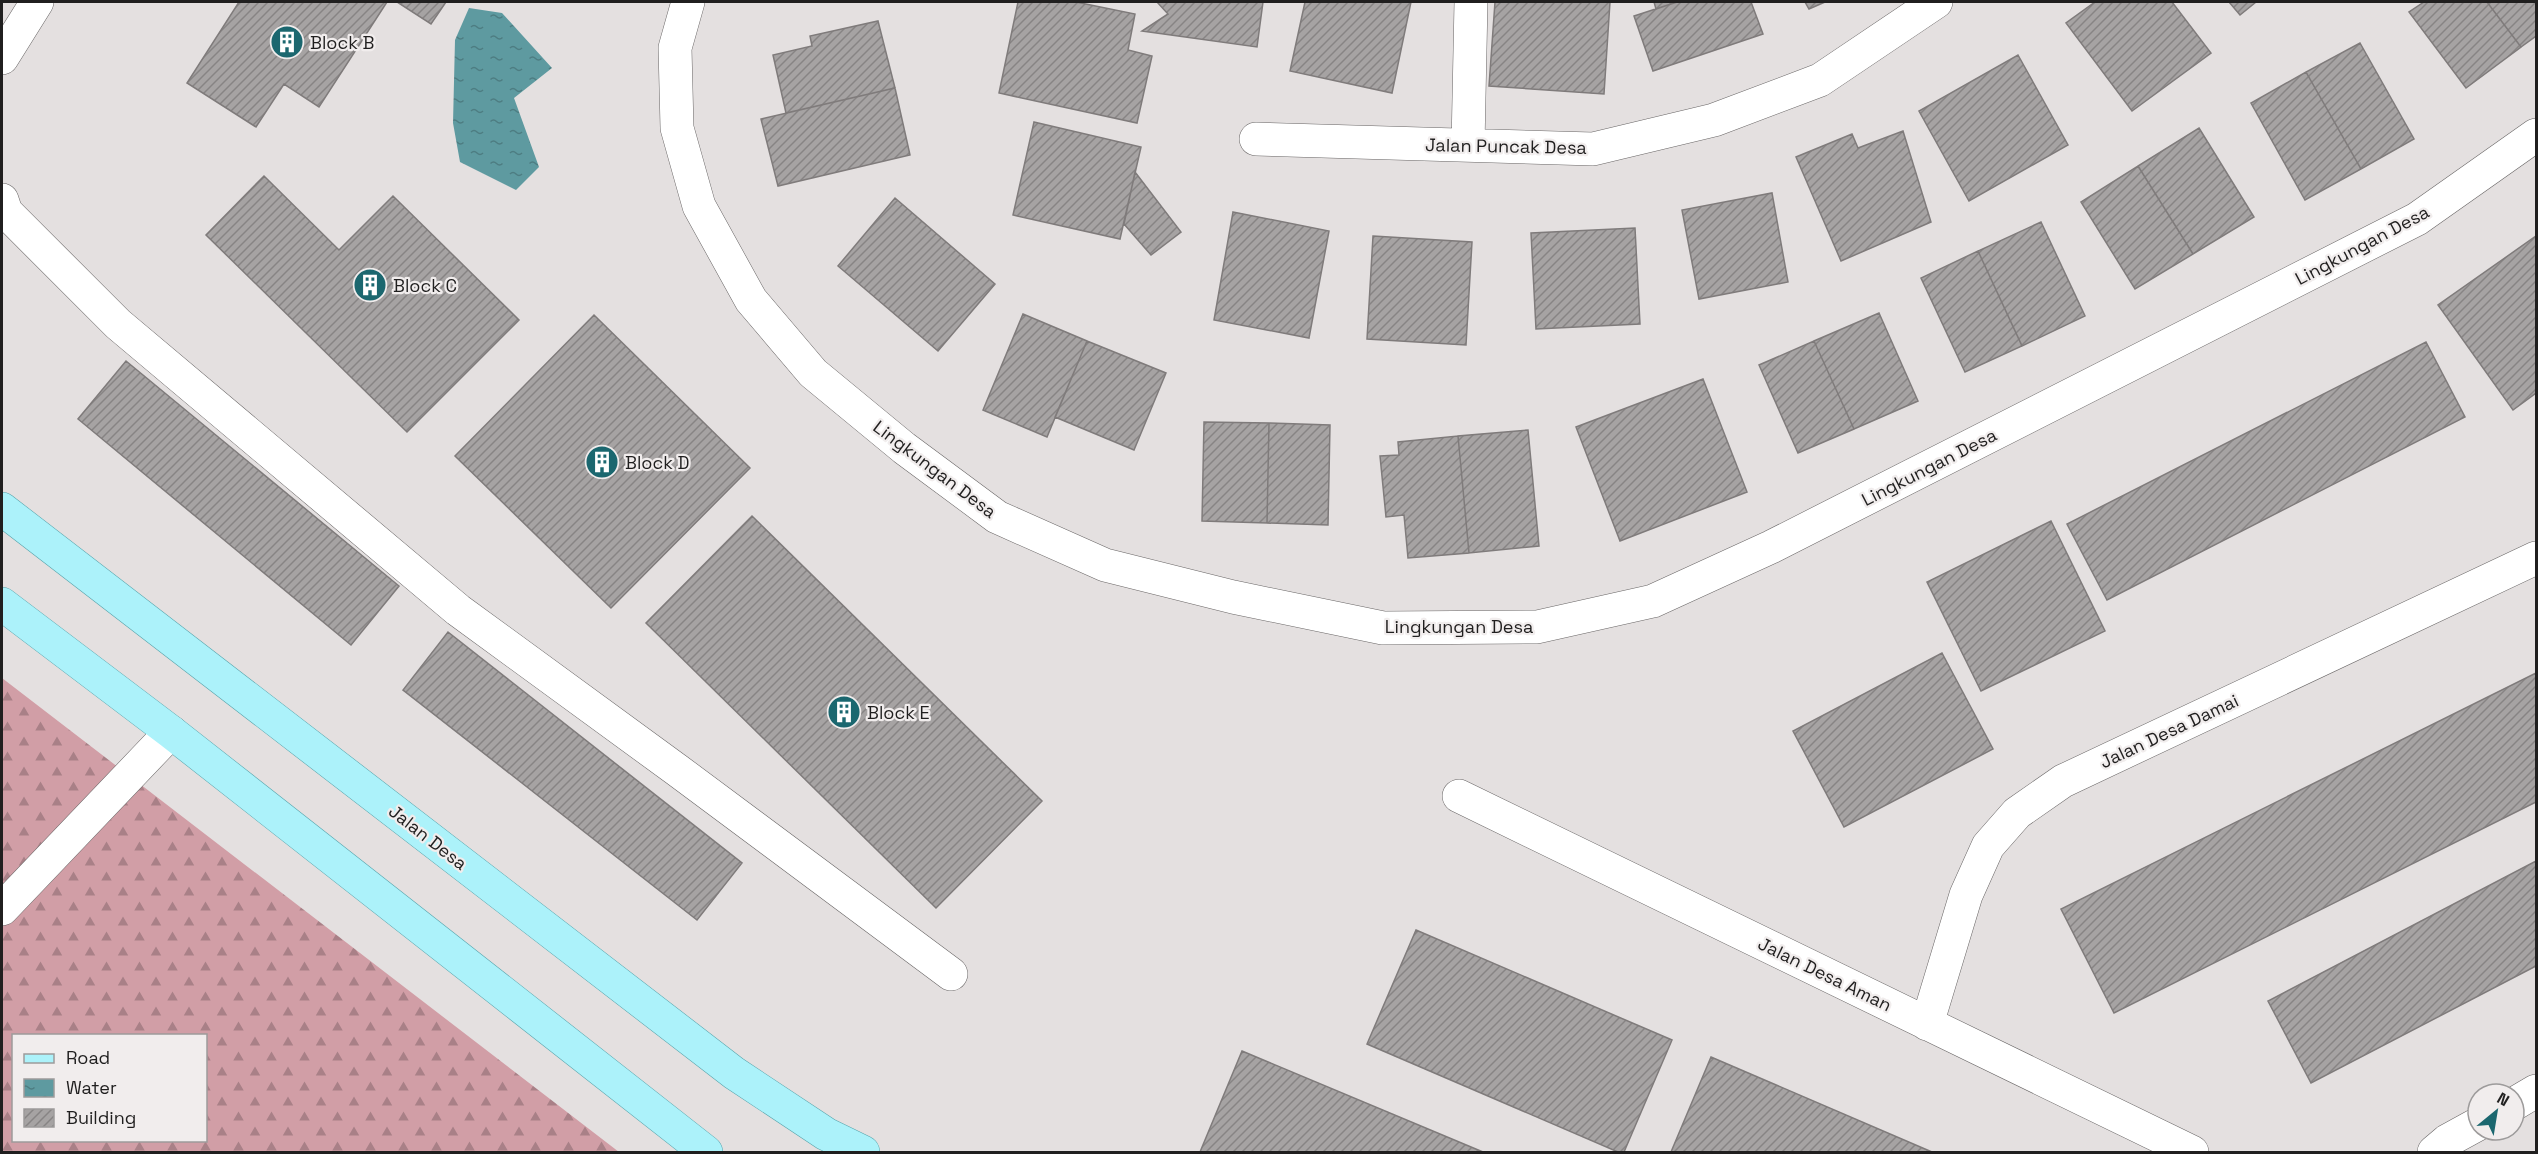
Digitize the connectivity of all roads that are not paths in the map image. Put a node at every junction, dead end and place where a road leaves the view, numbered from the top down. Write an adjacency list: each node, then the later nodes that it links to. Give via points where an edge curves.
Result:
1 (38, 2): 5 (street)
2 (688, 2): 6 (street, Lingkungan Desa, via 675,48 677,128 699,206 751,300 813,373 997,517 1105,565 1383,628 1536,627 1653,601 1771,547 2417,219)
3 (1471, 2): 8 (street)
4 (1936, 2): 8 (street, Jalan Puncak Desa, via 1820,80 1714,120 1593,149)
5 (2, 58)
6 (2536, 135)
7 (1256, 139): 8 (street, Jalan Puncak Desa)
8 (1468, 146)
9 (2, 200): 16 (street, via 6,212 118,324 458,610)
10 (2, 509): 20 (main road, Jalan Desa, via 734,1073 826,1134)
11 (2536, 558): 17 (street, Jalan Desa Damai, via 2063,781 2017,813 1988,846 1966,895)
12 (2, 604): 13 (main road)
13 (171, 732): 15 (street); 19 (main road)
14 (1459, 796): 17 (street, Jalan Desa Aman)
15 (2, 909)
16 (951, 974)
17 (1927, 1024): 21 (street, Jalan Desa Aman)
18 (2466, 1131): 22 (street)
19 (706, 1152)
20 (863, 1152)
21 (2192, 1152)
22 (2434, 1152)

